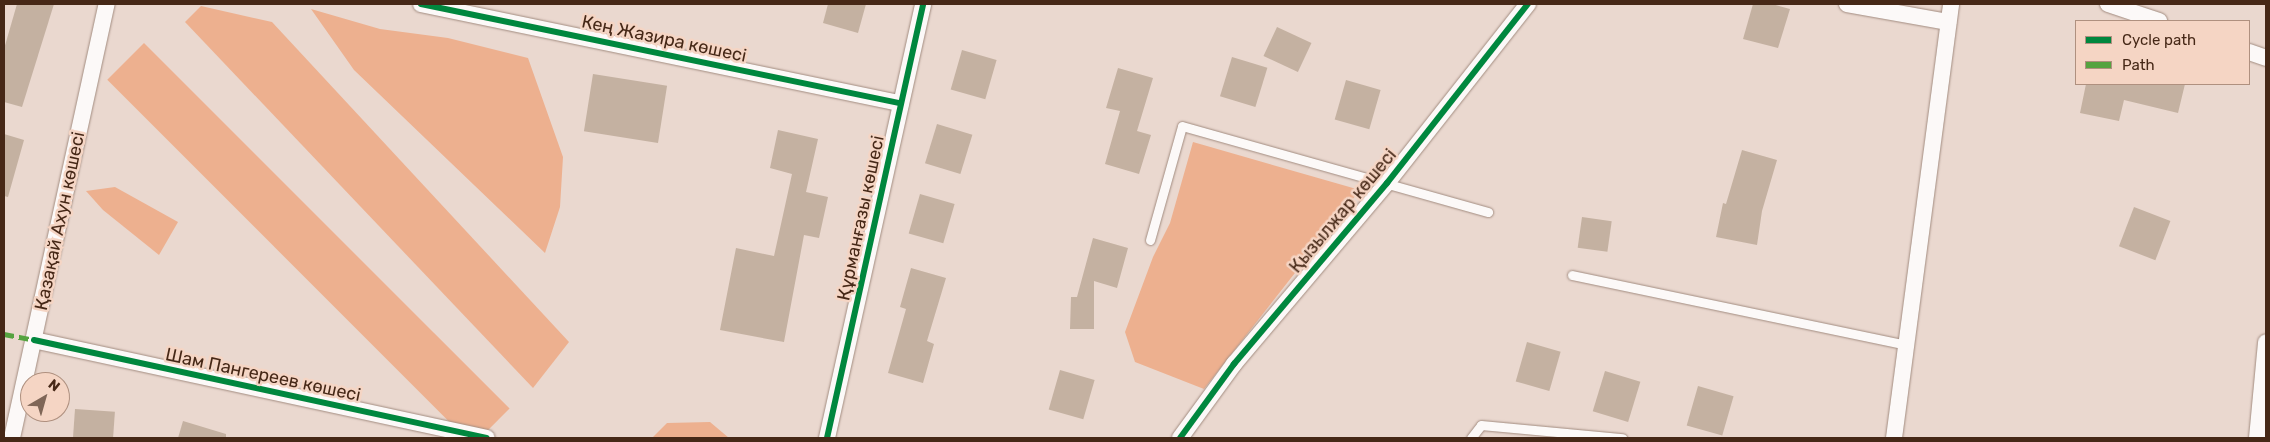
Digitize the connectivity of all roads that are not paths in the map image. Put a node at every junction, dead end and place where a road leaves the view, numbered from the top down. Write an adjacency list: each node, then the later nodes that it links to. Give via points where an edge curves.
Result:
1 (107, 4): 17 (street, Қазақай Ахун көшесі)
2 (421, 4): 12 (street, Кең Жазира көшесі)
3 (923, 4): 12 (street, Құрманғазы көшесі)
4 (1528, 4): 13 (street, Қызылжар көшесі)
5 (1847, 4): 9 (street)
6 (1951, 4): 9 (street)
7 (2108, 4): 8 (street)
8 (2156, 20)
9 (1948, 22): 19 (street)
10 (2250, 52): 11 (street)
11 (2266, 58)
12 (901, 103): 22 (street, Құрманғазы көшесі)
13 (1387, 183): 14 (lane); 15 (lane, via 1182,126); 23 (street, Қызылжар көшесі, via 1234,364)
14 (1488, 212)
15 (1150, 240)
16 (1572, 275): 19 (lane)
17 (34, 340): 20 (street, Қазақай Ахун көшесі); 21 (street, Шам Пангереев көшесі)
18 (2266, 342): 27 (street)
19 (1907, 346): 26 (street)
20 (12, 438)
21 (486, 438)
22 (827, 438)
23 (1180, 438)
24 (1471, 438): 25 (lane, via 1481,425)
25 (1622, 438)
26 (1894, 438)
27 (2257, 438)

